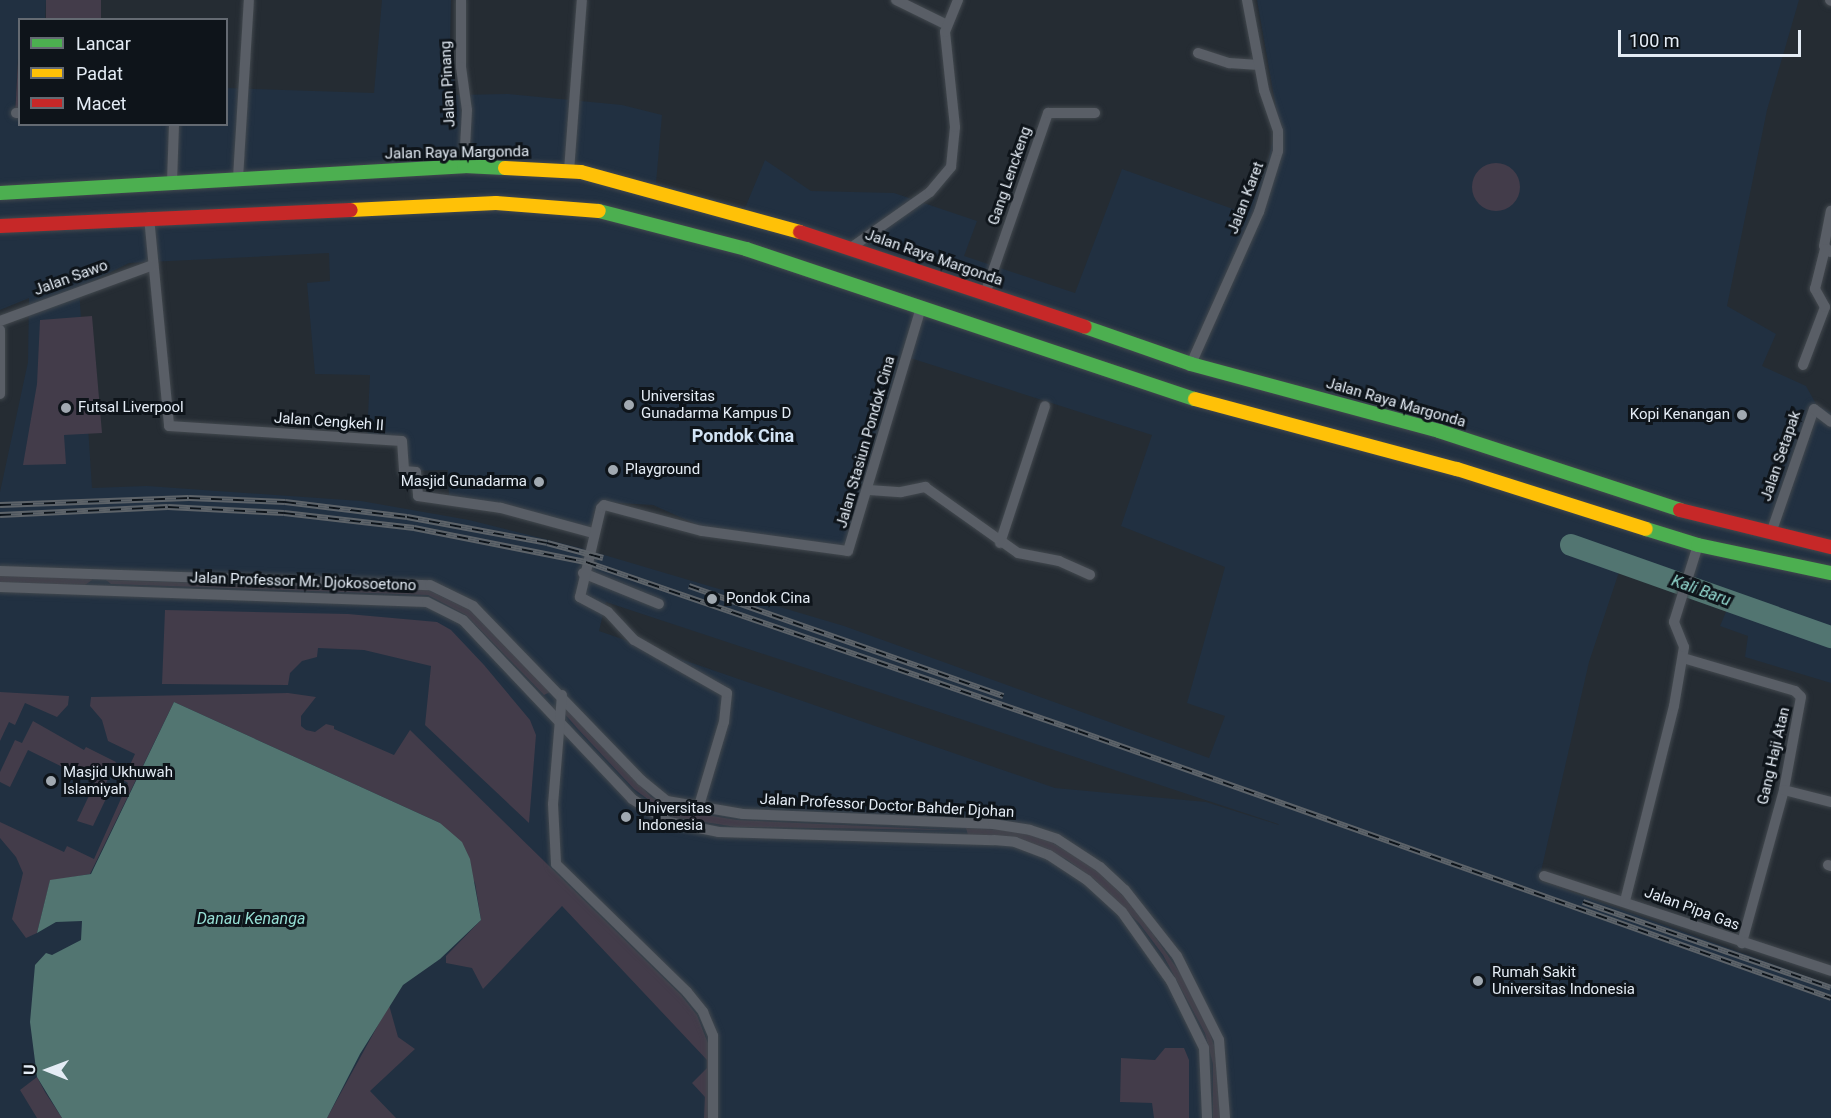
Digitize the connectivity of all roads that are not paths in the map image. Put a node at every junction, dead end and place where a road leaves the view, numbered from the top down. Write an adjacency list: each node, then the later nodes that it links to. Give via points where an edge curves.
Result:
1 (249, 0): 14 (street)
2 (460, 0): 12 (street, Jalan Pinang, via 461,67 467,110)
3 (582, 0): 13 (street)
4 (896, 0): 7 (street)
5 (958, 0): 7 (street)
6 (1247, 0): 9 (street, Jalan Karet)
7 (947, 25): 20 (street, via 945,51 955,127 951,167 930,192)
8 (1198, 53): 9 (street, via 1229,63)
9 (1259, 65): 27 (street, Jalan Karet, via 1278,131 1277,161 1259,212)
10 (1095, 112): 23 (street, Gang Lenckeng, via 1048,113)
11 (174, 126): 15 (street)
12 (464, 166): 13 (main road, Jalan Raya Margonda); 14 (main road, Jalan Raya Margonda)
13 (569, 171): 20 (main road, Jalan Raya Margonda, via 649,188)
14 (238, 178): 15 (main road, Jalan Raya Margonda)
15 (172, 182): 16 (main road, Jalan Raya Margonda)
16 (0, 193)
17 (1831, 211): 21 (street)
18 (148, 217): 19 (main road); 22 (street); 24 (main road, via 260,216 496,203 591,209 734,246)
19 (0, 226)
20 (852, 247): 23 (main road, Jalan Raya Margonda)
21 (1828, 250): 28 (street, via 1815,289 1825,307)
22 (153, 265): 25 (street, Jalan Sawo); 35 (street, Jalan Cengkeh II, via 170,426 402,441 404,471 416,472 418,496 501,508)
23 (985, 294): 27 (main road, Jalan Raya Margonda)
24 (921, 308): 32 (street, Jalan Stasiun Pondok Cina); 34 (main road, via 1182,396 1457,469)
25 (0, 321)
26 (0, 330): 29 (street)
27 (1191, 364): 33 (main road, Jalan Raya Margonda, via 1542,462)
28 (1803, 365)
29 (0, 394)
30 (1045, 406): 37 (street)
31 (1831, 422): 36 (street, Jalan Setapak, via 1814,409)
32 (869, 490): 35 (street, Jalan Stasiun Pondok Cina, via 850,549 843,552 702,531 604,505); 37 (street, via 901,492 925,486)
33 (1610, 490): 34 (main road); 36 (main road, Jalan Raya Margonda)
34 (1603, 514): 38 (main road)
35 (593, 533): 41 (street, Jalan Stasiun Pondok Cina)
36 (1771, 533): 39 (main road, Jalan Raya Margonda)
37 (1000, 543): 44 (street, via 1018,553 1059,561)
38 (1698, 545): 42 (main road); 48 (street, via 1674,622 1683,642)
39 (1831, 547)
40 (0, 571): 43 (street, Jalan Professor Mr. Djokosoetono)
41 (583, 573): 47 (street); 53 (street, Jalan Stasiun Pondok Cina, via 581,598 608,612 633,640 727,693 724,723)
42 (1831, 573)
43 (100, 574): 46 (street); 49 (street, Jalan Professor Mr. Djokosoetono, via 430,585 473,606)
44 (1090, 575)
45 (0, 587): 46 (street, Jalan Professor Mr. Djokosoetono)
46 (99, 590): 50 (street, Jalan Professor Mr. Djokosoetono, via 427,602 463,620)
47 (659, 604)
48 (1683, 658): 51 (street, Gang Haji Atan, via 1799,694 1802,703); 57 (street)
49 (562, 695): 50 (street); 53 (street, Jalan Professor Doctor Bahder Djohan, via 652,790 667,801)
50 (559, 719): 55 (street, Jalan Professor Mr. Djokosoetono, via 643,810 682,826 748,833); 60 (street, via 553,804 556,864 703,1012 713,1036)
51 (1784, 790): 52 (street); 58 (street, Gang Haji Atan)
52 (1831, 802)
53 (698, 809): 54 (street, Jalan Professor Doctor Bahder Djohan)
54 (957, 822): 55 (street); 62 (street, Jalan Professor Doctor Bahder Djohan, via 1014,826 1043,834 1085,856 1125,890 1177,956 1214,1026 1223,1057)
55 (957, 838): 61 (street, Jalan Professor Mr. Djokosoetono, via 1015,842 1049,855 1087,880 1122,912 1171,981 1204,1048)
56 (1544, 876): 57 (street, Jalan Pipa Gas)
57 (1625, 901): 58 (street, Jalan Pipa Gas)
58 (1742, 943): 59 (street, Jalan Pipa Gas)
59 (1831, 971)
60 (713, 1118)
61 (1207, 1118)
62 (1225, 1118)

